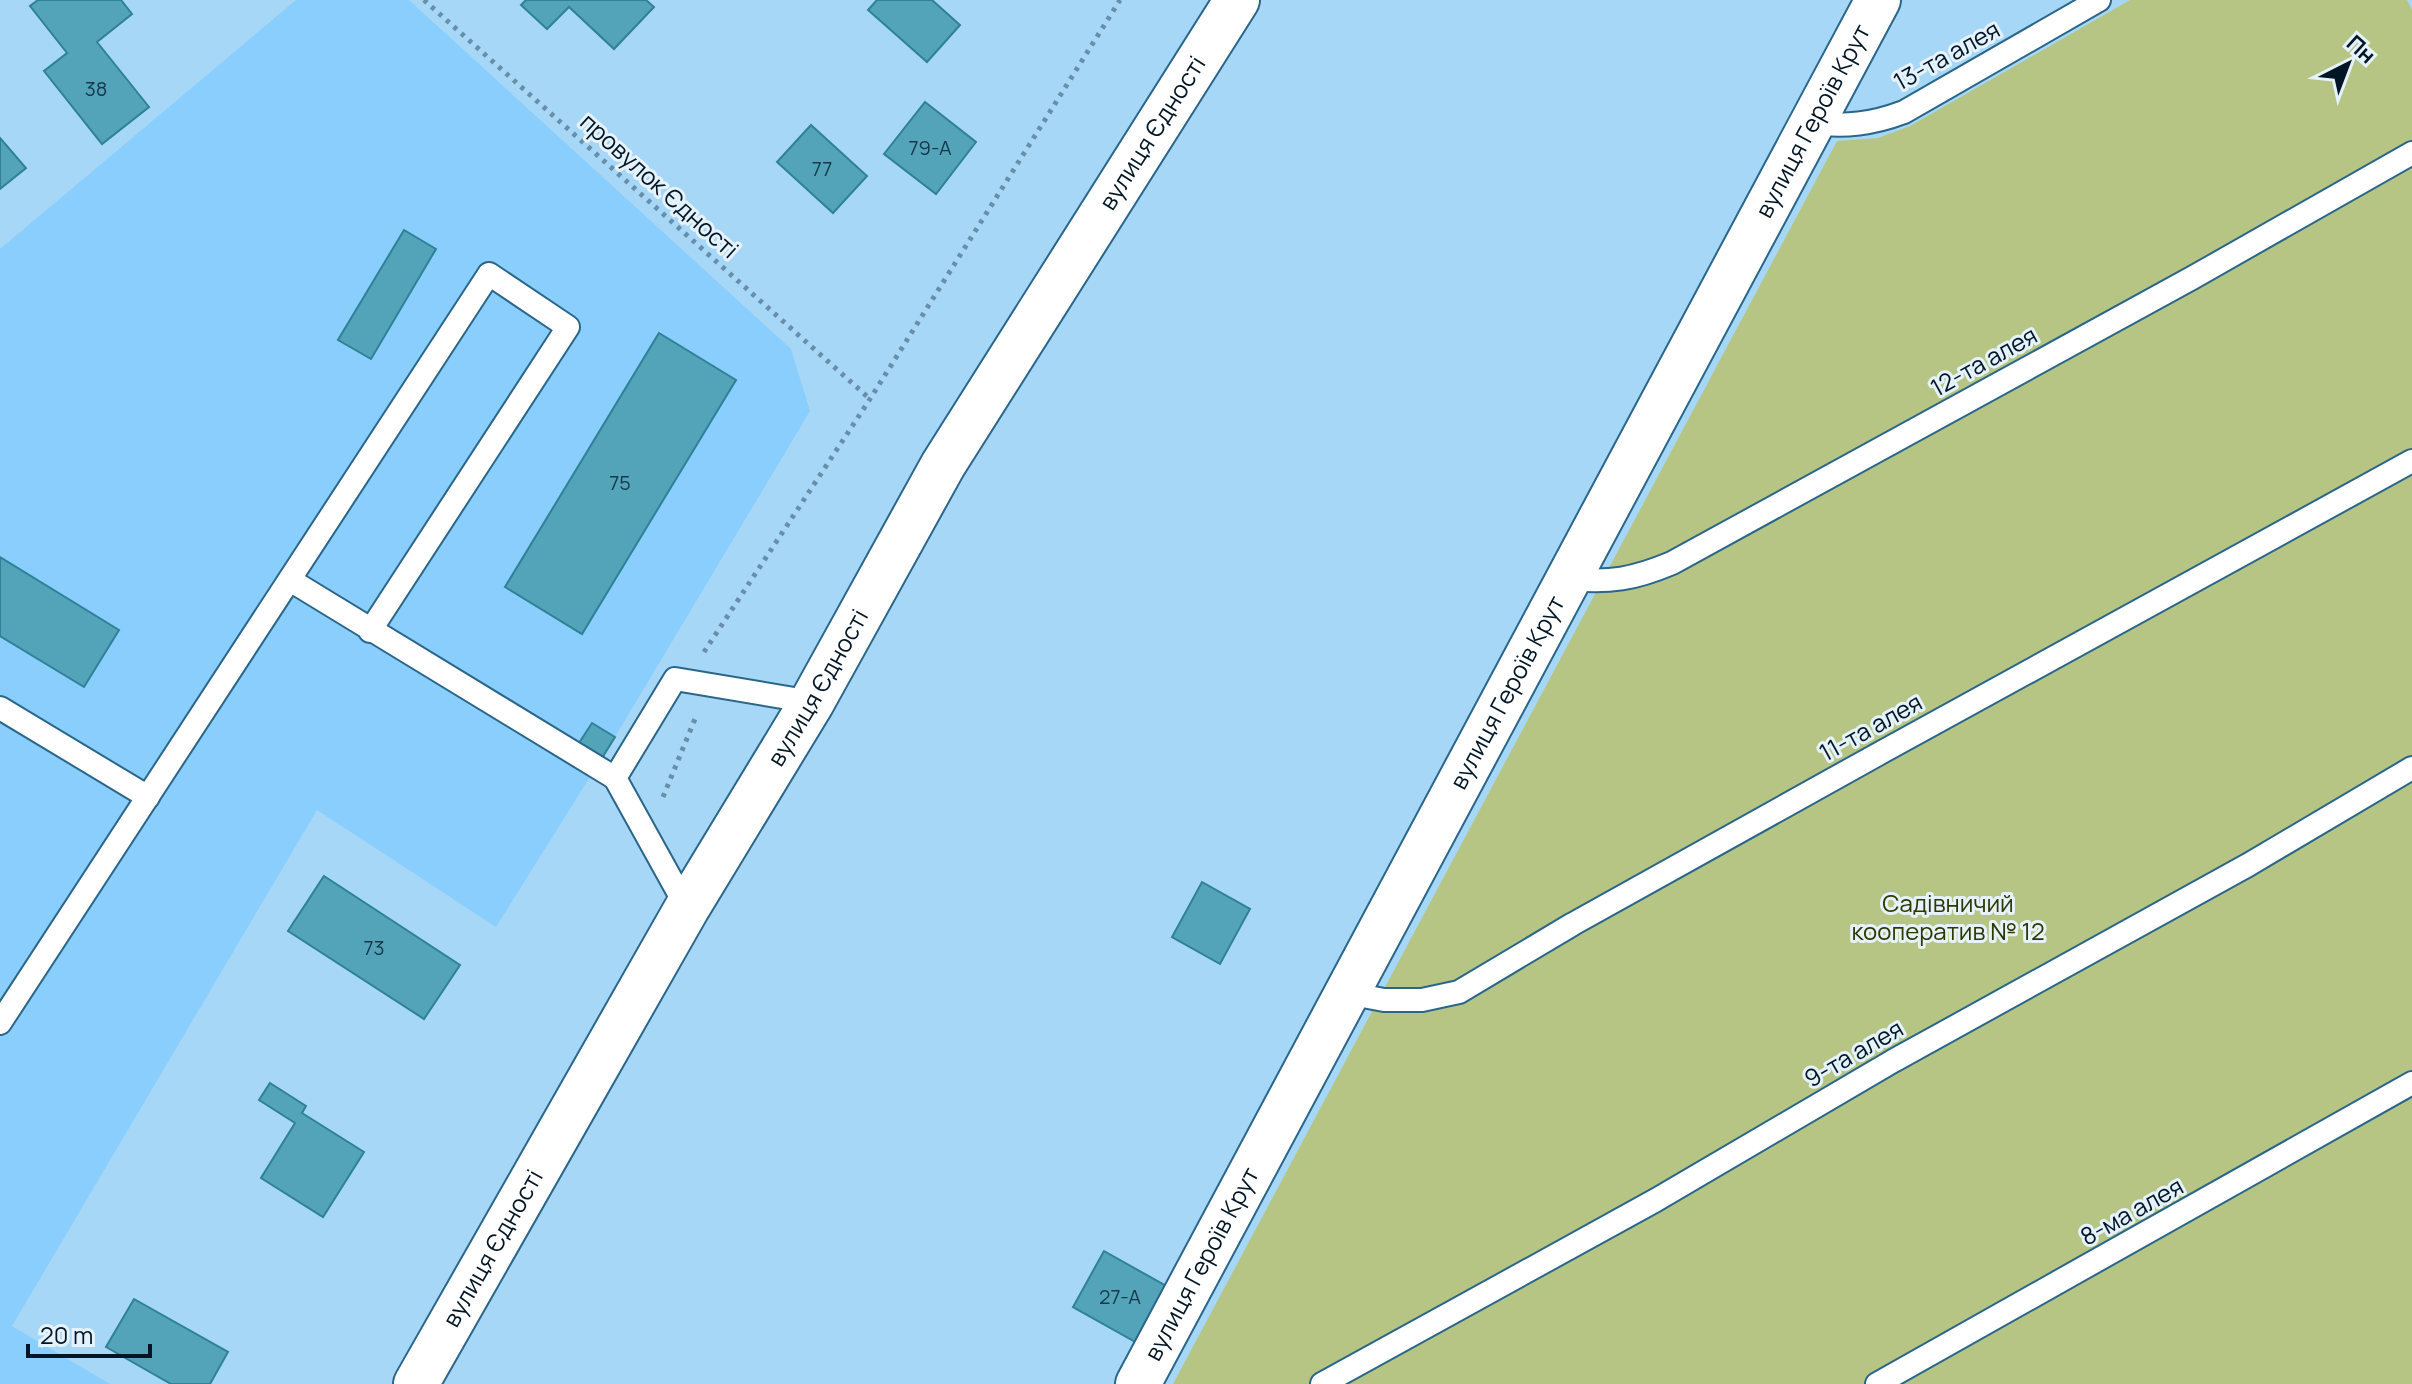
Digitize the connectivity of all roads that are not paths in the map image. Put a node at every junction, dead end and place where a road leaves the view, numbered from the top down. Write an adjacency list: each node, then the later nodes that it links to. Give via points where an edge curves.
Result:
1 (1237, 0): 10 (main road, вулиця Єдності, via 943,465)
2 (1878, 0): 4 (main road, вулиця Героїв Крут)
3 (2099, 0): 4 (lane, 13-та алея, via 1904,112 1843,127)
4 (1812, 123): 7 (main road, вулиця Героїв Крут)
5 (2412, 153): 7 (lane, 12-та алея, via 1672,563 1639,577)
6 (2412, 461): 16 (lane, 11-та алея, via 1841,774 1459,992 1422,1000)
7 (1569, 579): 16 (main road, вулиця Героїв Крут)
8 (290, 580): 9 (lane); 9 (lane, via 489,274 568,327); 14 (lane)
9 (370, 631): 13 (lane)
10 (812, 702): 13 (lane, via 675,679); 15 (main road, вулиця Єдності)
11 (0, 708): 14 (lane)
12 (2412, 768): 21 (lane, 9-та алея, via 1656,1200)
13 (615, 778): 15 (lane)
14 (148, 797): 17 (lane)
15 (687, 908): 19 (main road, вулиця Єдності)
16 (1347, 993): 20 (main road, вулиця Героїв Крут)
17 (0, 1023)
18 (2412, 1083): 22 (lane, 8-ма алея)
19 (416, 1384)
20 (1138, 1384)
21 (1322, 1384)
22 (1877, 1384)

